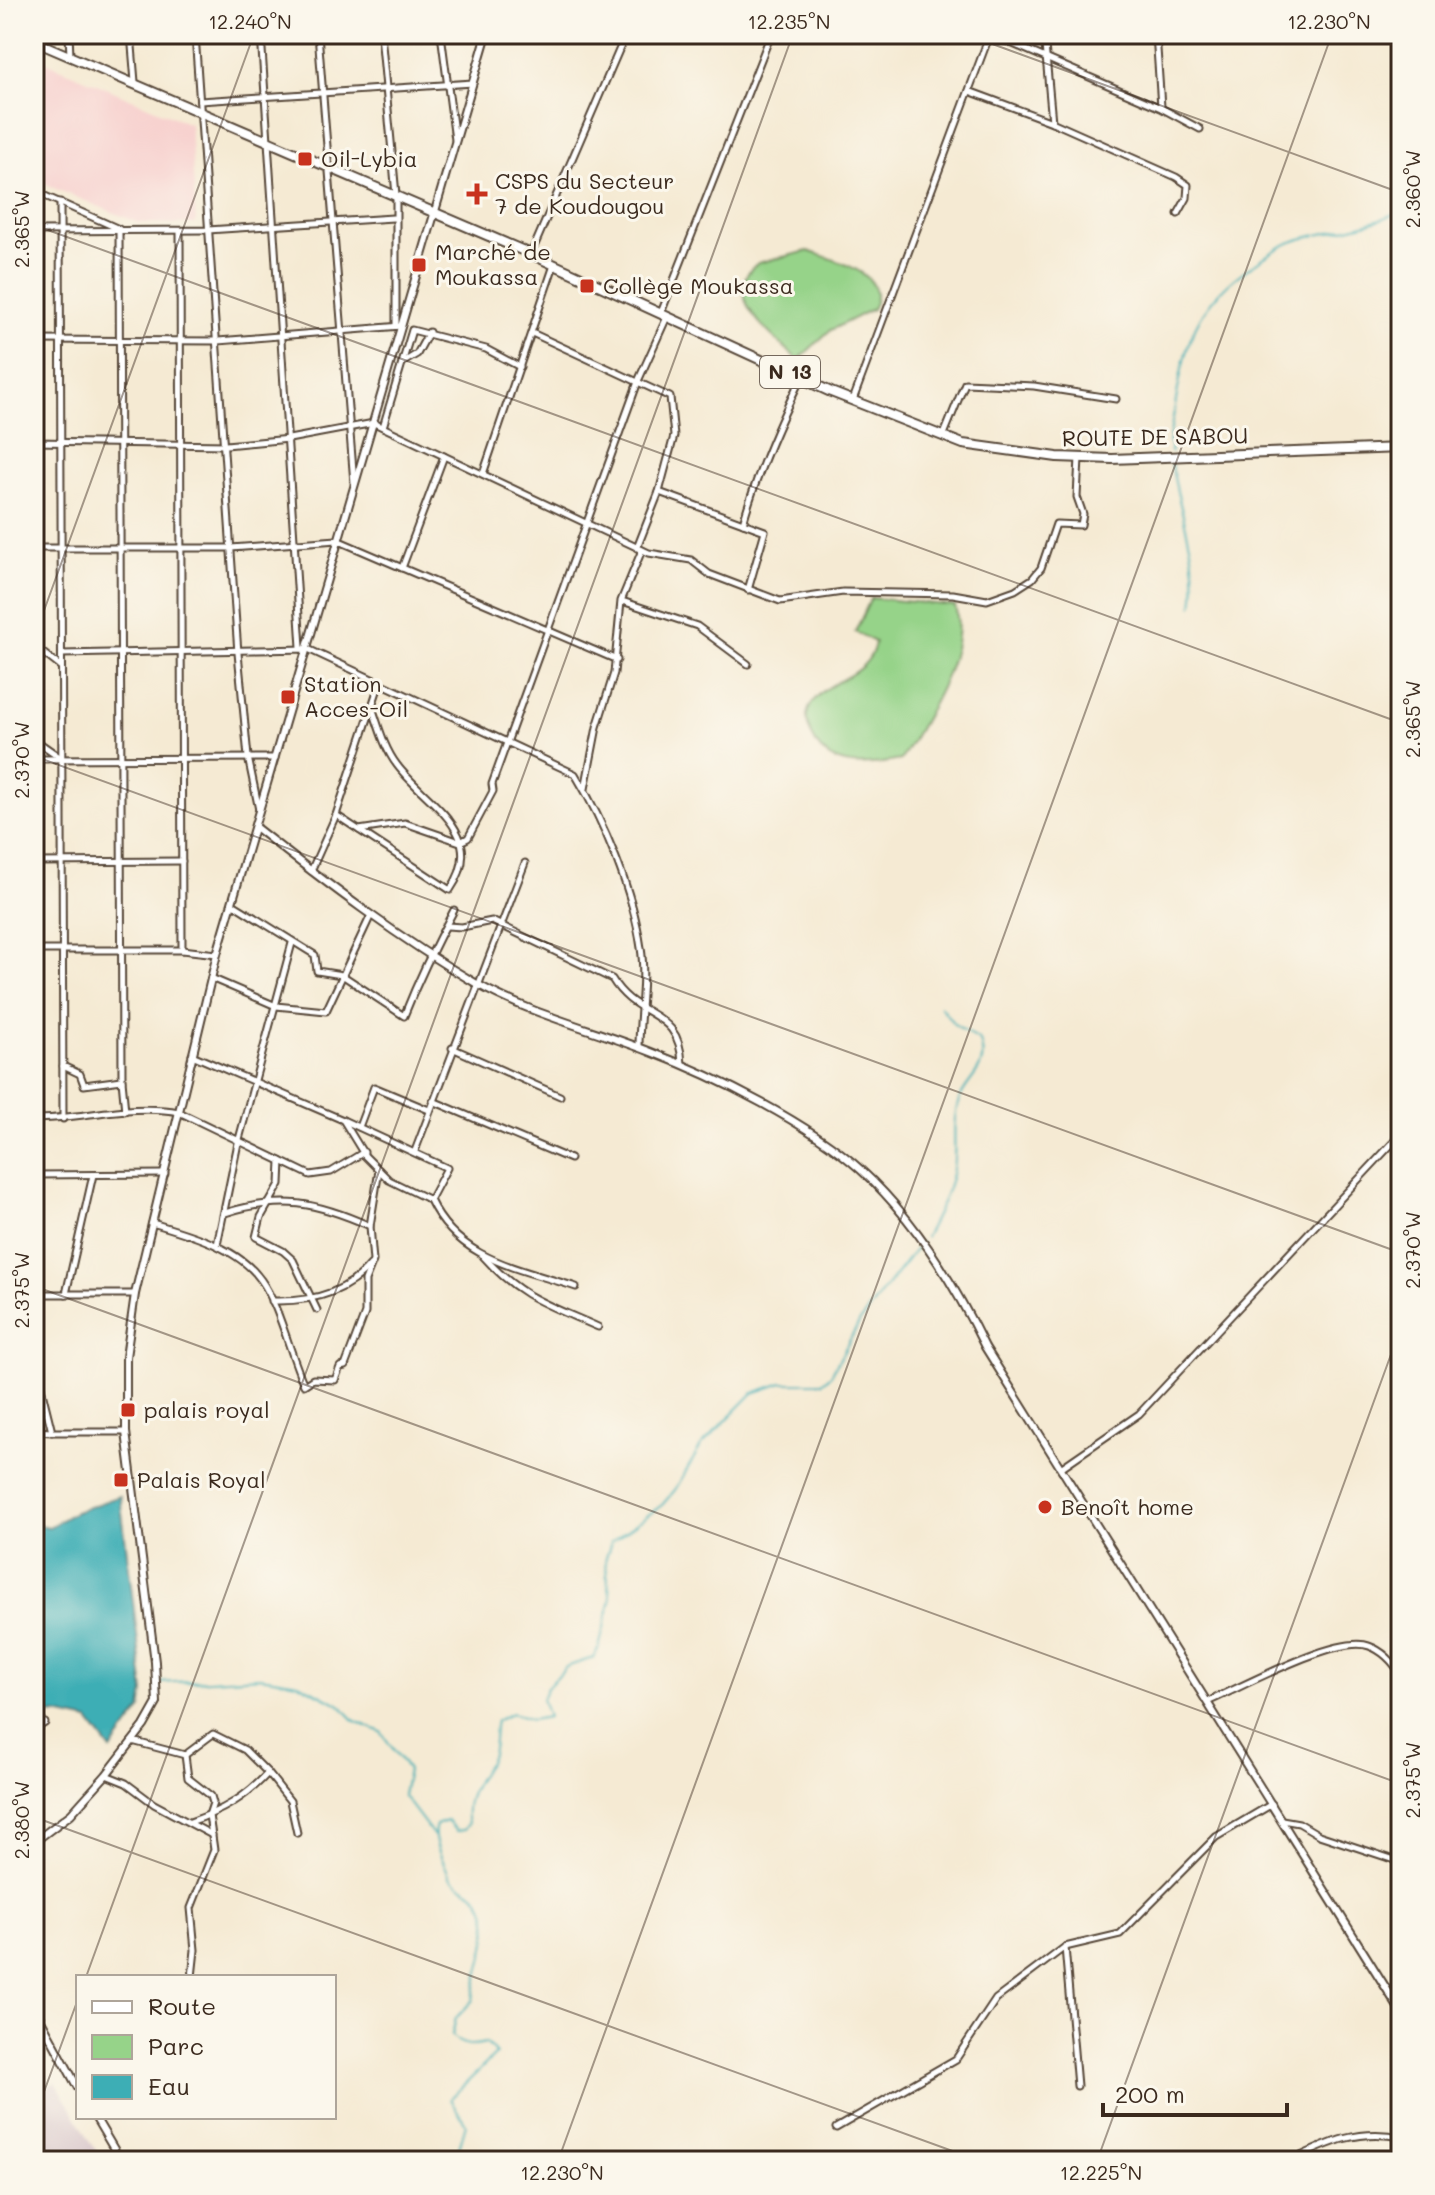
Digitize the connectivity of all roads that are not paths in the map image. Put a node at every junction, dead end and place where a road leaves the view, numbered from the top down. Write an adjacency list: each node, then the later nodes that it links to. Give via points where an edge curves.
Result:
1 (69, 34): 17 (street)
2 (131, 34): 19 (street)
3 (195, 34): 26 (street)
4 (261, 34): 25 (street)
5 (318, 34): 24 (street)
6 (381, 34): 22 (street)
7 (441, 34): 21 (street)
8 (487, 34): 20 (street)
9 (626, 34): 46 (street)
10 (771, 34): 48 (street)
11 (990, 34): 18 (street); 23 (street)
12 (1044, 34): 18 (street)
13 (1137, 34): 16 (street)
14 (1156, 34): 16 (street)
15 (34, 41): 17 (main road, ROUTE DE SABOU / N 13)
16 (1155, 42): 27 (street)
17 (70, 57): 19 (main road, ROUTE DE SABOU / N 13)
18 (1046, 57): 27 (street); 28 (street)
19 (135, 82): 26 (main road, ROUTE DE SABOU / N 13)
20 (473, 83): 21 (street); 31 (street)
21 (445, 85): 22 (street); 31 (street)
22 (385, 89): 24 (street); 34 (street)
23 (969, 91): 28 (street); 64 (street)
24 (321, 93): 25 (street); 32 (street)
25 (266, 97): 26 (street); 30 (street)
26 (200, 106): 30 (main road, ROUTE DE SABOU / N 13); 43 (street)
27 (1161, 108): 29 (street)
28 (1052, 122): 37 (street, via 1188,185)
29 (1200, 129)
30 (268, 140): 32 (main road, ROUTE DE SABOU / N 13); 40 (street)
31 (455, 145): 36 (street)
32 (326, 165): 34 (main road, ROUTE DE SABOU / N 13); 39 (street)
33 (34, 191): 35 (street)
34 (396, 195): 36 (main road, ROUTE DE SABOU / N 13); 38 (street)
35 (60, 202): 41 (street); 42 (street)
36 (433, 213): 46 (main road, ROUTE DE SABOU / N 13); 49 (street)
37 (1178, 214)
38 (393, 218): 39 (street); 49 (street)
39 (331, 224): 40 (street); 50 (street)
40 (274, 227): 43 (street); 53 (street)
41 (119, 229): 42 (street); 45 (street); 56 (street)
42 (60, 230): 44 (street); 55 (street)
43 (208, 230): 45 (street); 58 (street)
44 (34, 231)
45 (180, 231): 57 (street)
46 (531, 254): 47 (main road, ROUTE DE SABOU / N 13)
47 (554, 265): 48 (main road, ROUTE DE SABOU / N 13); 52 (street)
48 (664, 316): 61 (main road, ROUTE DE SABOU / N 13); 62 (street)
49 (398, 325): 50 (street); 65 (street)
50 (340, 329): 53 (street); 67 (street)
51 (429, 332): 59 (street, via 417,354); 59 (street, via 412,330); 60 (street, via 486,349)
52 (532, 333): 60 (street); 62 (street)
53 (282, 335): 58 (street); 69 (street)
54 (34, 340): 55 (street)
55 (60, 340): 56 (street); 71 (street)
56 (119, 341): 57 (street); 72 (street)
57 (181, 341): 58 (street); 73 (street)
58 (218, 341): 74 (street)
59 (401, 364): 66 (street)
60 (520, 367): 78 (street)
61 (801, 377): 64 (main road, ROUTE DE SABOU / N 13); 82 (street, via 777,420)
62 (639, 379): 80 (street, via 670,397 674,436); 81 (street)
63 (1116, 399): 68 (street, via 1034,386 965,383)
64 (852, 401): 68 (main road, ROUTE DE SABOU / N 13)
65 (374, 423): 66 (street); 67 (street); 79 (street)
66 (383, 427): 76 (street)
67 (350, 430): 69 (street); 79 (street)
68 (943, 437): 77 (main road, ROUTE DE SABOU / N 13, via 982,448)
69 (289, 439): 74 (street); 84 (street)
70 (34, 442): 71 (street)
71 (61, 443): 72 (street); 86 (street)
72 (120, 443): 73 (street); 87 (street)
73 (181, 444): 74 (street); 88 (street)
74 (226, 445): 89 (street)
75 (1401, 448): 77 (main road, ROUTE DE SABOU / N 13)
76 (444, 456): 78 (street); 91 (street)
77 (1079, 458): 92 (street, via 1081,525 1056,524 1041,568 1015,590 987,600 953,594 843,592 780,601)
78 (483, 474): 81 (street)
79 (354, 488): 83 (street)
80 (659, 492): 82 (street); 90 (street)
81 (590, 522): 90 (street); 94 (street)
82 (743, 524): 92 (street, via 765,531)
83 (337, 540): 84 (street); 91 (street); 96 (street)
84 (296, 543): 89 (street); 96 (street)
85 (34, 548): 86 (street)
86 (61, 548): 87 (street); 99 (street)
87 (120, 548): 88 (street); 100 (street)
88 (181, 548): 89 (street); 97 (street)
89 (231, 548): 98 (street)
90 (640, 549): 92 (street, via 691,560 709,574); 93 (street)
91 (402, 568): 94 (street)
92 (748, 590)
93 (621, 601): 101 (street); 102 (street, via 697,626)
94 (549, 632): 101 (street); 107 (street)
95 (34, 646): 103 (street)
96 (304, 648): 98 (street); 104 (street); 111 (street)
97 (181, 653): 98 (street); 100 (street); 110 (street)
98 (238, 653): 108 (street)
99 (62, 654): 100 (street); 103 (street)
100 (121, 654): 109 (street)
101 (617, 660): 114 (street)
102 (748, 664)
103 (61, 667): 113 (street)
104 (380, 682): 105 (street); 107 (street)
105 (372, 707): 116 (street); 119 (street, via 397,766 444,811)
106 (34, 739): 113 (street)
107 (507, 742): 114 (street, via 575,774); 119 (street, via 488,801 468,838)
108 (248, 757): 110 (street); 111 (street); 115 (street)
109 (121, 758): 110 (street); 113 (street); 123 (street)
110 (182, 758): 120 (street)
111 (275, 758): 115 (street)
112 (34, 759): 113 (street)
113 (62, 759): 122 (street)
114 (585, 790): 142 (street, via 636,918 642,950)
115 (259, 811): 117 (street)
116 (336, 815): 118 (street); 125 (street)
117 (255, 827): 125 (street); 126 (street)
118 (359, 830): 119 (street, via 405,823); 119 (street, via 450,890 462,860)
119 (460, 842)
120 (182, 861): 123 (street); 135 (street)
121 (34, 862): 122 (street)
122 (62, 862): 123 (street); 133 (street)
123 (122, 862): 134 (street)
124 (525, 863): 129 (street)
125 (311, 871): 128 (street)
126 (233, 904): 131 (street); 137 (street)
127 (454, 910): 130 (street)
128 (371, 915): 136 (street); 138 (street)
129 (500, 924): 130 (street); 140 (street); 142 (street, via 612,979)
130 (447, 926): 136 (street)
131 (292, 943): 138 (street, via 315,955 317,971); 141 (street)
132 (34, 950): 133 (street)
133 (62, 950): 134 (street); 147 (street)
134 (122, 950): 135 (street); 148 (street)
135 (182, 950): 137 (street)
136 (429, 953): 138 (street, via 404,1016); 140 (street)
137 (217, 954): 139 (street)
138 (342, 975): 141 (street, via 326,1011)
139 (211, 978): 141 (street); 145 (street)
140 (476, 983): 143 (street, via 554,1018); 144 (street)
141 (276, 1006): 149 (street)
142 (641, 1008): 143 (street); 146 (street, via 666,1022 681,1040)
143 (639, 1047): 146 (street)
144 (452, 1048): 150 (street); 151 (street)
145 (191, 1054): 149 (street); 154 (street)
146 (682, 1064): 191 (street, via 779,1115 847,1158 879,1188 961,1297 985,1347)
147 (63, 1066): 148 (street, via 80,1074 84,1085); 156 (street)
148 (122, 1080): 153 (street)
149 (254, 1084): 157 (street); 160 (street)
150 (560, 1096)
151 (433, 1101): 152 (street); 163 (street)
152 (429, 1110): 158 (street, via 374,1087); 161 (street)
153 (125, 1111): 154 (street, via 156,1107); 156 (street)
154 (179, 1112): 160 (street); 166 (street)
155 (34, 1119): 156 (street)
156 (63, 1119)
157 (343, 1120): 158 (street); 162 (street)
158 (359, 1127): 161 (street)
159 (1401, 1134): 191 (street, via 1139,1414)
160 (238, 1143): 164 (street); 171 (street)
161 (415, 1151): 169 (street, via 447,1168)
162 (364, 1152): 164 (street, via 331,1172 310,1175); 165 (street)
163 (570, 1159)
164 (281, 1161): 170 (street, via 280,1184)
165 (379, 1170): 169 (street, via 407,1192); 173 (street)
166 (165, 1174): 168 (street); 172 (street)
167 (34, 1175): 168 (street)
168 (93, 1175): 180 (street)
169 (430, 1200): 175 (street, via 455,1238)
170 (271, 1201): 171 (street); 173 (street, via 333,1209); 182 (street, via 256,1237 293,1260)
171 (224, 1213): 174 (street)
172 (152, 1223): 174 (street); 181 (street)
173 (370, 1226): 176 (street)
174 (217, 1245): 183 (street, via 260,1277)
175 (483, 1256): 177 (street); 186 (street, via 507,1284)
176 (373, 1261): 182 (street, via 343,1290); 183 (street, via 365,1281 365,1313 335,1380 313,1379 304,1385)
177 (576, 1287)
178 (34, 1294): 179 (street)
179 (43, 1294): 180 (street); 185 (street)
180 (66, 1294): 181 (street)
181 (135, 1294): 190 (street, via 126,1357)
182 (311, 1297): 183 (street); 184 (street)
183 (272, 1301)
184 (317, 1310)
185 (34, 1311)
186 (598, 1327)
187 (34, 1359): 189 (street)
188 (34, 1431): 189 (street)
189 (52, 1432): 190 (street)
190 (126, 1432): 196 (street, via 157,1691 152,1713)
191 (1062, 1467): 193 (street)
192 (1401, 1675): 193 (street, via 1393,1662 1368,1645 1329,1648)
193 (1207, 1702): 200 (street)
194 (45, 1723): 195 (street)
195 (34, 1730)
196 (132, 1741): 197 (street); 199 (street)
197 (185, 1755): 198 (street, via 213,1734 245,1750); 201 (street, via 188,1778 211,1796)
198 (268, 1773): 201 (street, via 249,1794); 204 (street, via 290,1801)
199 (106, 1775): 203 (street); 206 (street, via 71,1814)
200 (1272, 1804): 202 (street); 208 (street, via 1216,1837 1120,1934)
201 (209, 1815): 203 (street); 205 (street)
202 (1282, 1820): 207 (street); 211 (street)
203 (190, 1822): 205 (street)
204 (297, 1833)
205 (213, 1836): 209 (street, via 210,1865 191,1908)
206 (34, 1842)
207 (1401, 1862)
208 (1065, 1947): 213 (street); 215 (street, via 996,1999 956,2059)
209 (192, 1975)
210 (34, 2007): 212 (street)
211 (1401, 2012)
212 (76, 2084)
213 (1077, 2086)
214 (96, 2119): 217 (street)
215 (836, 2128)
216 (1401, 2137): 218 (street, via 1374,2132)
217 (121, 2161)
218 (1290, 2161)

